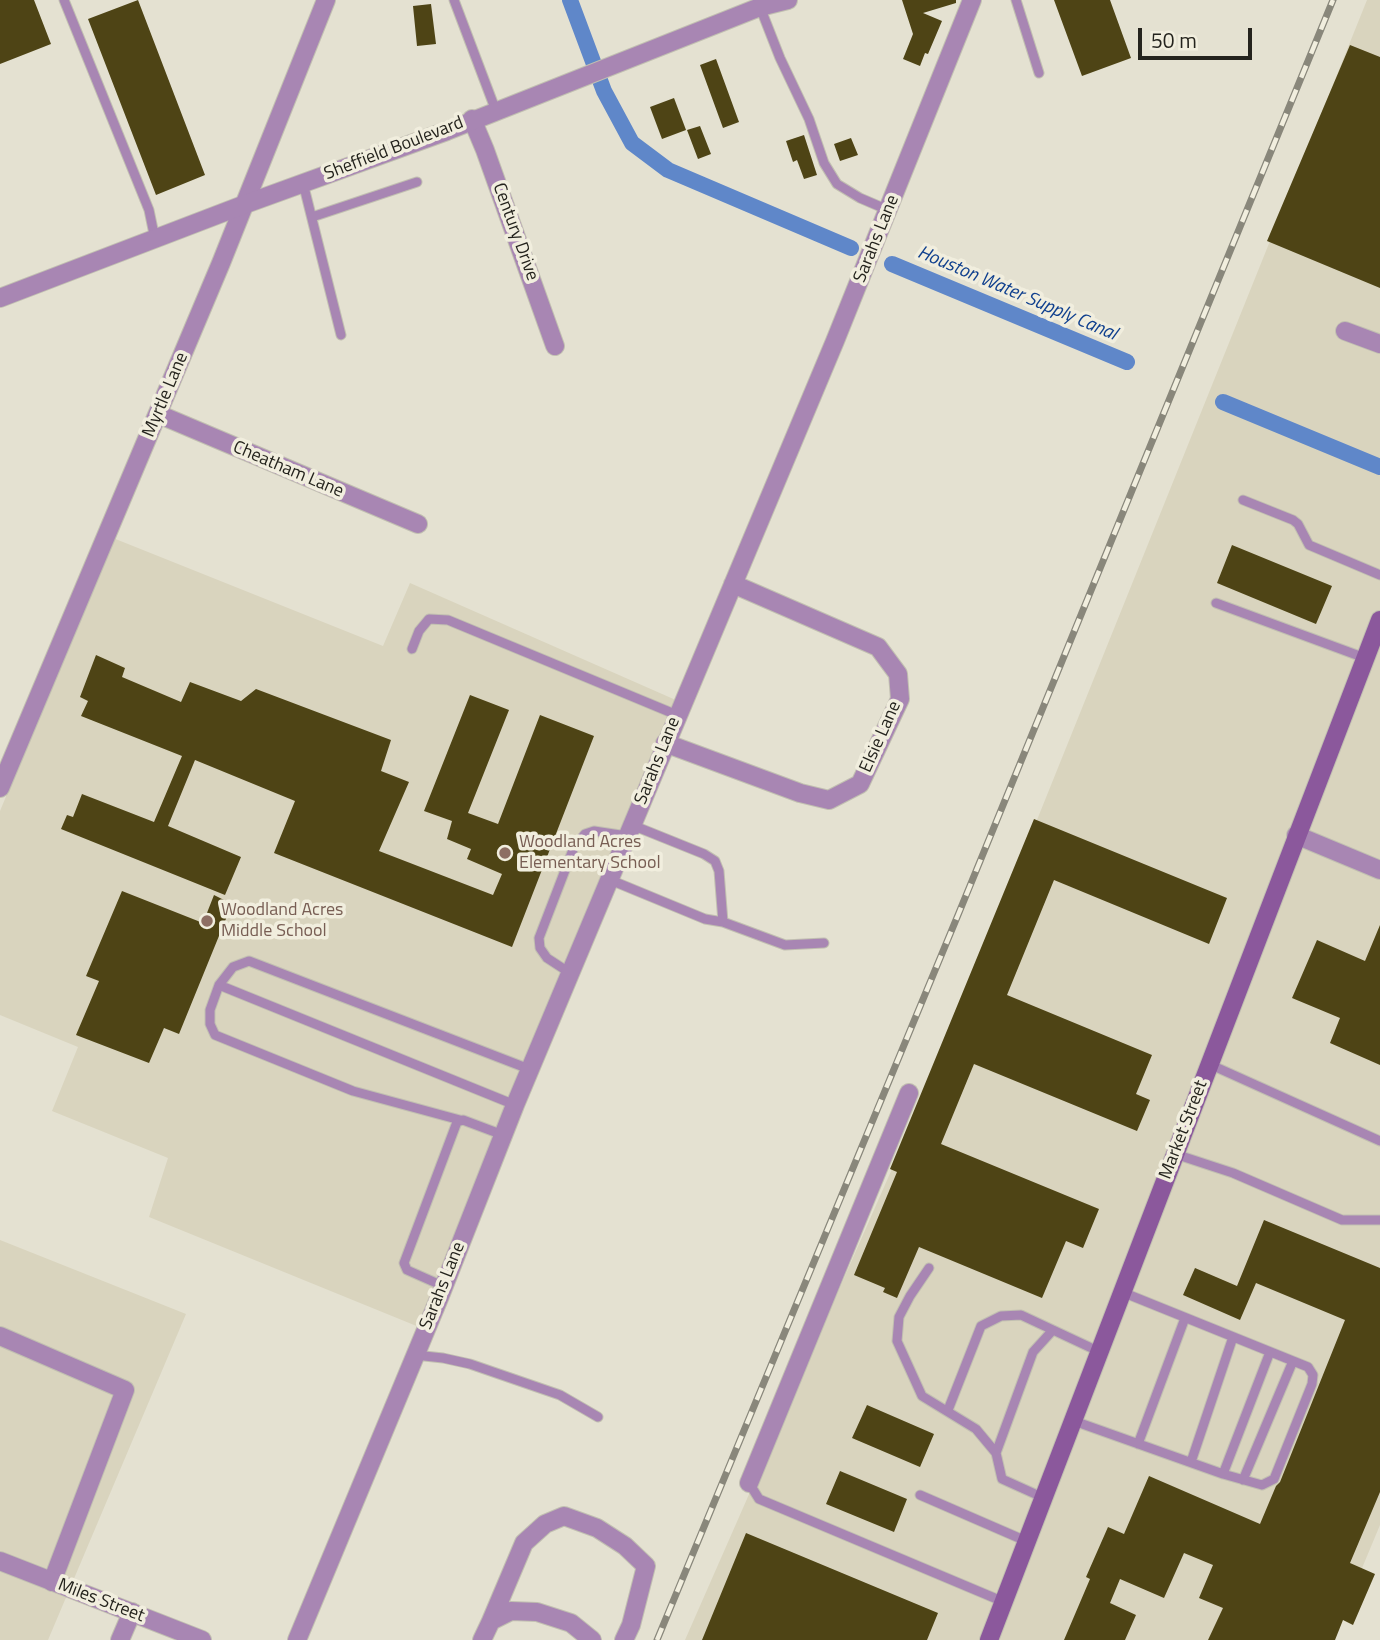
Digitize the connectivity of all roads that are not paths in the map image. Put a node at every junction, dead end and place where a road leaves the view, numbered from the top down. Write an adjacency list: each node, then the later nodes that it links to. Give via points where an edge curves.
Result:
1 (64, 0): 16 (lane, via 149,210)
2 (326, 0): 13 (street, Myrtle Lane)
3 (454, 0): 9 (lane)
4 (788, 0): 7 (street, Sheffield Boulevard)
5 (972, 0): 14 (street, Sarahs Lane)
6 (1016, 0): 8 (lane)
7 (759, 4): 9 (street, Sheffield Boulevard); 14 (lane, via 824,163 838,184)
8 (1039, 73)
9 (496, 111): 10 (street, Sheffield Boulevard)
10 (472, 120): 12 (street, Sheffield Boulevard); 21 (street, Century Drive)
11 (417, 182): 15 (lane)
12 (303, 183): 13 (street, Sheffield Boulevard); 15 (lane)
13 (243, 205): 16 (street, Sheffield Boulevard); 22 (street, Myrtle Lane)
14 (889, 211): 26 (street, Sarahs Lane)
15 (312, 217): 19 (lane)
16 (155, 239): 17 (street, Sheffield Boulevard)
17 (0, 298)
18 (1345, 331): 20 (street)
19 (341, 335)
20 (1380, 344)
21 (555, 346)
22 (158, 414): 24 (street, Cheatham Lane); 33 (street, Myrtle Lane)
23 (1243, 500): 25 (lane, via 1293,520 1309,545)
24 (418, 524)
25 (1380, 575)
26 (733, 584): 31 (street, Sarahs Lane); 32 (street, Elsie Lane, via 878,647 898,674 900,699 860,784 829,800)
27 (1216, 603): 30 (lane)
28 (1380, 620): 30 (main road, Market Street)
29 (412, 649): 31 (lane, via 429,619 448,620)
30 (1365, 658): 35 (main road, Market Street)
31 (677, 715): 32 (street, Sarahs Lane)
32 (665, 743): 34 (street, Sarahs Lane)
33 (0, 788)
34 (629, 831): 37 (street, Sarahs Lane); 38 (lane, via 704,854 715,862); 40 (lane, via 594,831 574,847 539,938 547,958)
35 (1296, 835): 36 (street); 42 (main road, Market Street)
36 (1380, 870)
37 (608, 879): 38 (lane); 40 (street, Sarahs Lane)
38 (723, 922): 39 (lane, via 785,945)
39 (824, 943)
40 (569, 973): 43 (street, Sarahs Lane)
41 (219, 985): 43 (lane, via 233,967 249,961); 45 (lane); 46 (lane, via 210,1010 215,1035 354,1091)
42 (1209, 1064): 48 (lane); 49 (main road, Market Street)
43 (529, 1069): 45 (street, Sarahs Lane)
44 (909, 1093): 70 (street)
45 (515, 1105): 47 (street, Sarahs Lane)
46 (460, 1120): 47 (lane); 52 (lane, via 404,1263 407,1270)
47 (503, 1135): 52 (street, Sarahs Lane)
48 (1380, 1141)
49 (1175, 1154): 50 (lane, via 1233,1173 1342,1220); 53 (main road, Market Street)
50 (1380, 1220)
51 (929, 1268): 62 (lane, via 899,1317 897,1341 922,1396)
52 (443, 1286): 60 (street, Sarahs Lane)
53 (1122, 1292): 54 (lane); 58 (main road, Market Street)
54 (1185, 1318): 57 (lane); 65 (lane)
55 (1052, 1331): 58 (lane); 62 (lane, via 1021,1315 1001,1316 981,1326); 66 (lane, via 1033,1352)
56 (0, 1336): 75 (street, via 125,1390)
57 (1233, 1337): 59 (lane); 67 (lane)
58 (1100, 1352): 64 (main road, Market Street)
59 (1270, 1352): 61 (lane); 68 (lane)
60 (415, 1355): 63 (lane, via 470,1364 560,1395); 81 (street, Sarahs Lane)
61 (1293, 1361): 69 (lane); 69 (lane, via 1308,1367 1312,1384 1273,1479 1262,1485)
62 (948, 1410): 66 (lane, via 976,1429)
63 (598, 1418)
64 (1074, 1421): 65 (lane); 72 (main road, Market Street)
65 (1138, 1444): 67 (lane)
66 (996, 1453): 72 (lane, via 1002,1479)
67 (1191, 1462): 68 (lane)
68 (1223, 1474): 69 (lane)
69 (1243, 1480)
70 (749, 1483): 76 (lane, via 759,1499)
71 (920, 1495): 73 (lane)
72 (1044, 1498): 73 (main road, Market Street)
73 (1026, 1541): 76 (main road, Market Street)
74 (0, 1561): 75 (street, Miles Street)
75 (52, 1582): 77 (street, Miles Street)
76 (1004, 1602): 85 (main road, Market Street)
77 (132, 1612): 79 (street); 80 (street, Miles Street)
78 (491, 1621): 82 (street); 83 (street, via 511,1611 537,1612 571,1623); 84 (street, via 524,1543 545,1524 564,1516 597,1528 646,1566)
79 (120, 1640)
80 (202, 1640)
81 (297, 1640)
82 (482, 1640)
83 (592, 1640)
84 (624, 1640)
85 (989, 1640)

